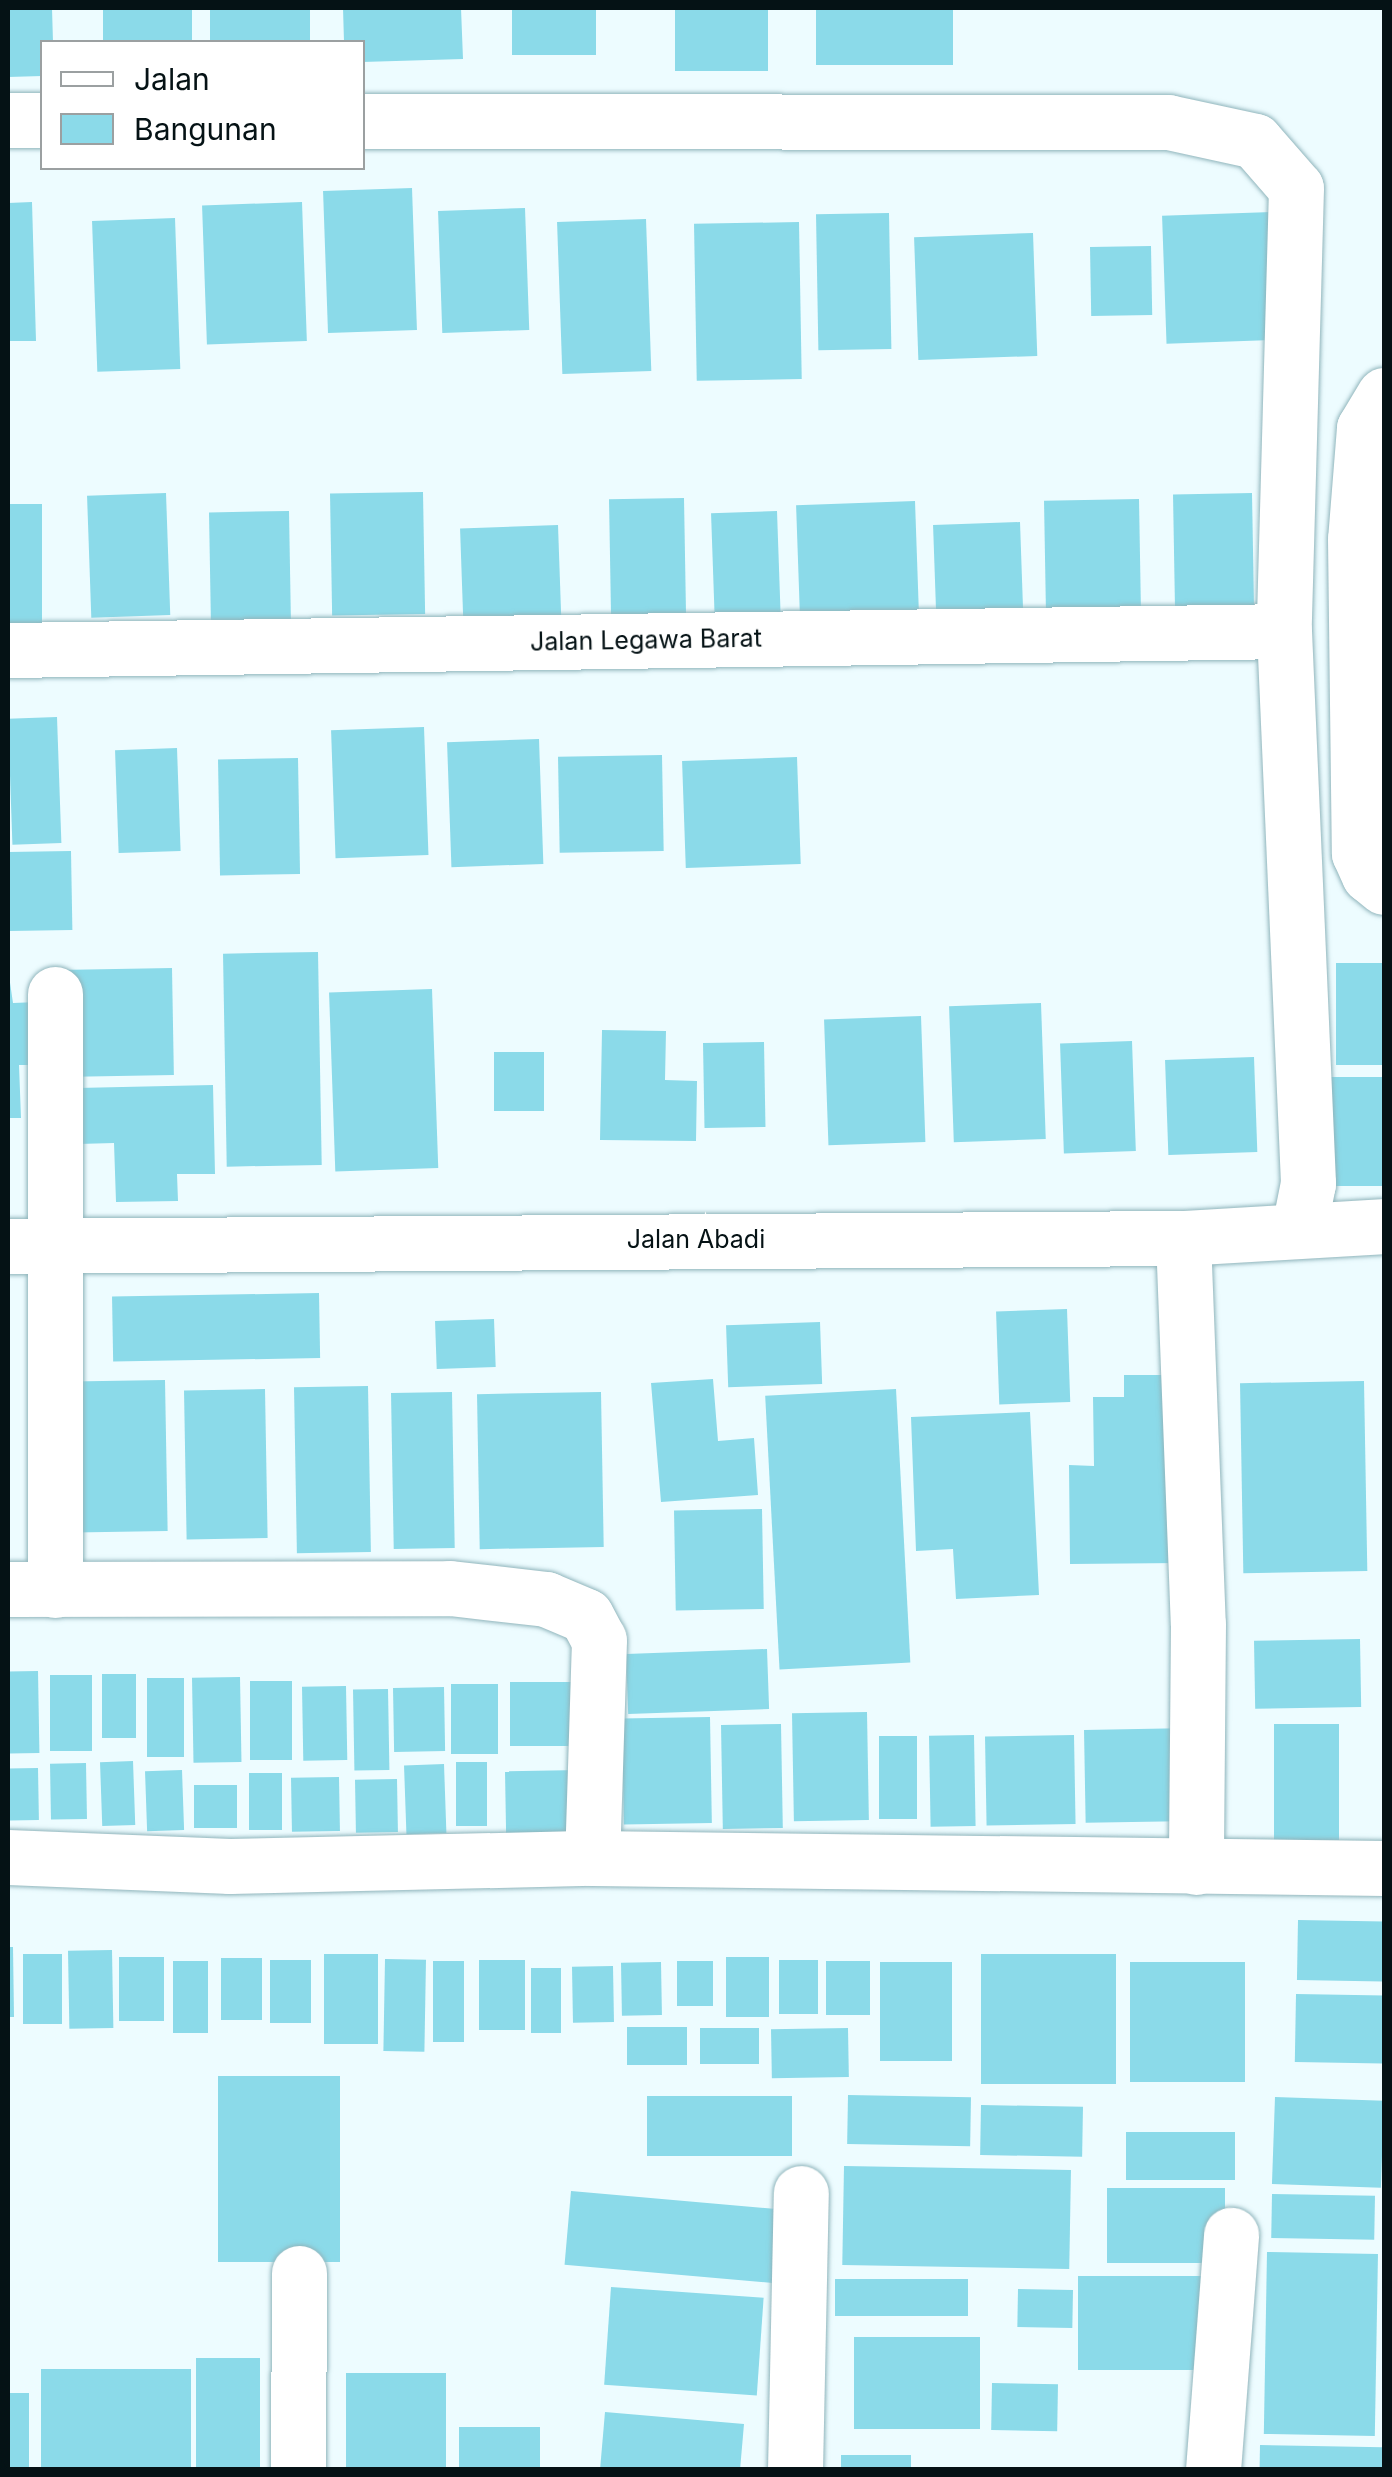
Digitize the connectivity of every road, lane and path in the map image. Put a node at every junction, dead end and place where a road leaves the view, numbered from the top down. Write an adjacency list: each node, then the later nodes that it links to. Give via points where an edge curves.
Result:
1 (8, 120): 2 (street)
2 (40, 120)
3 (365, 121): 5 (street, via 1168,122 1255,141 1296,188)
4 (1384, 395): 7 (street, via 1364,428 1355,539 1359,853)
5 (1284, 631): 6 (street, Jalan Legawa Barat); 10 (street, via 1308,1183)
6 (8, 650)
7 (1384, 887)
8 (55, 994): 12 (street)
9 (1384, 1226): 10 (street, Jalan Abadi)
10 (1299, 1228): 11 (street, Jalan Abadi)
11 (1183, 1238): 12 (street, Jalan Abadi); 16 (street, via 1198,1624)
12 (32, 1245): 13 (street)
13 (31, 1590): 15 (street, via 450,1588 546,1600 586,1616 599,1640)
14 (8, 1857): 15 (street, via 230,1866)
15 (592, 1858): 16 (street)
16 (1196, 1867): 17 (street)
17 (1384, 1868)
18 (801, 2194): 22 (street)
19 (1232, 2235): 23 (street)
20 (298, 2272): 21 (street)
21 (298, 2470)
22 (795, 2470)
23 (1213, 2470)

